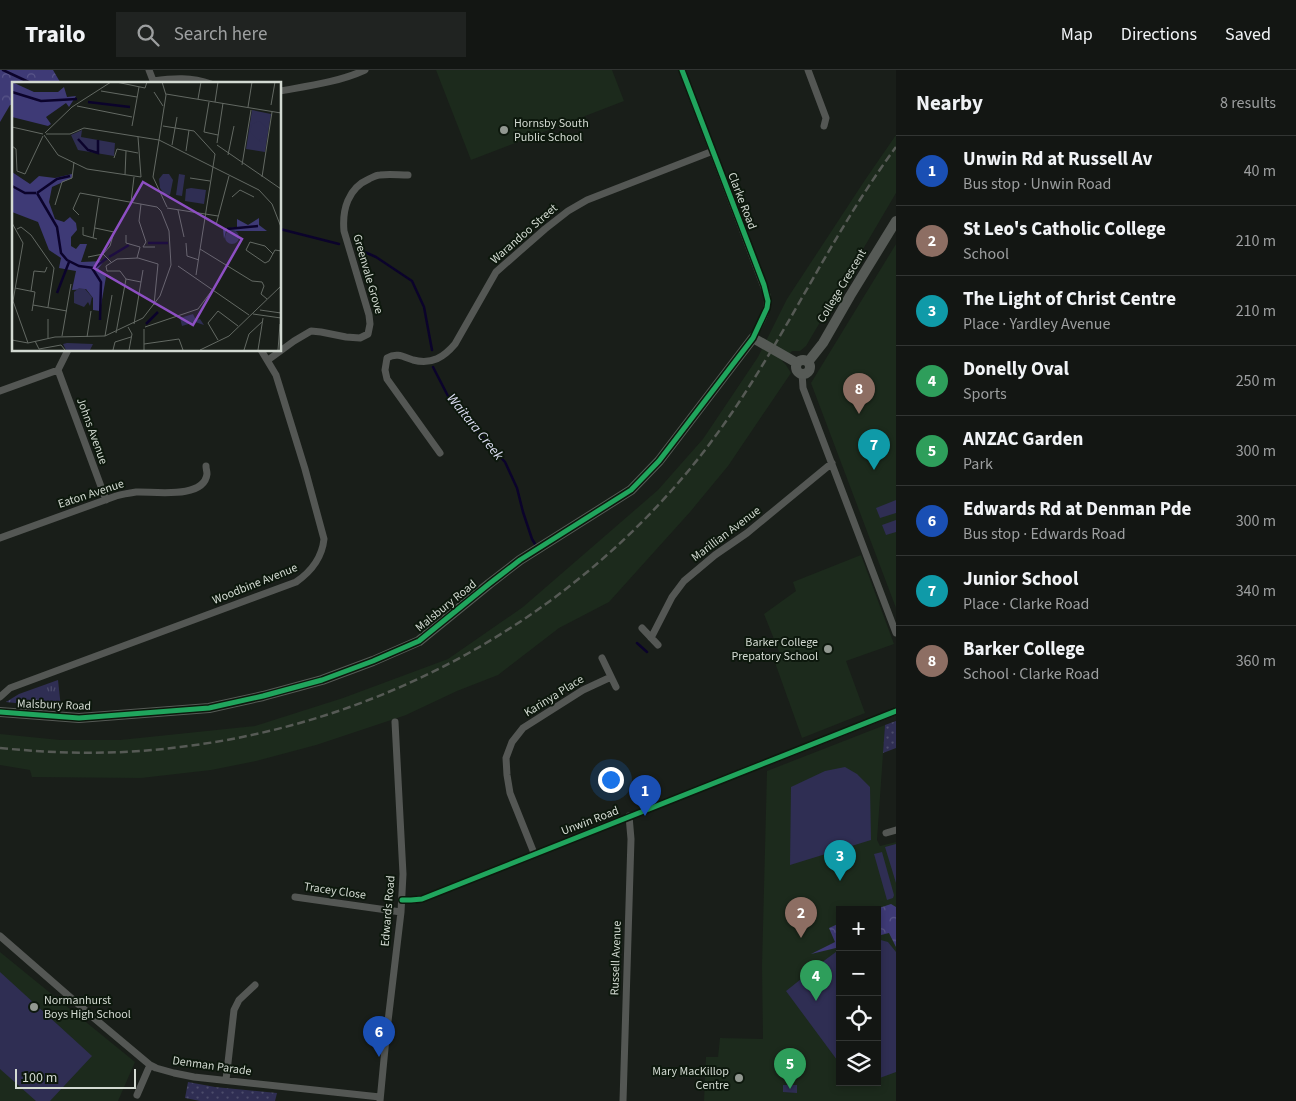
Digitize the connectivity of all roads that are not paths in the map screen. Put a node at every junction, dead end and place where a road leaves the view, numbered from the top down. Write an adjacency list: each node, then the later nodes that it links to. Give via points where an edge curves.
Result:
1 (149, 70): 5 (street)
2 (365, 70): 7 (street)
3 (682, 70): 9 (street, Clarke Road)
4 (808, 70): 8 (street, via 826,118)
5 (153, 82): 6 (street, via 176,78)
6 (205, 82)
7 (281, 91)
8 (824, 126)
9 (713, 151): 12 (street, Clarke Road, via 767,296 767,308); 23 (street, Warandoo Street, via 587,200 568,211 496,272 455,344 440,358 431,361 401,355 387,358 387,379)
10 (408, 175): 13 (street, Greenvale Grove, via 379,174 363,181 351,193 345,206 344,231 369,316 368,334 353,338 311,331)
11 (896, 221): 19 (street, College Crescent, via 823,343)
12 (753, 338): 18 (street); 37 (street, Malsbury Road, via 659,461 632,490 520,560 419,641 322,680 209,708 79,718)
13 (281, 350)
14 (68, 351): 20 (street)
15 (262, 351): 17 (street, Woodbine Avenue)
16 (280, 351): 17 (street, Greenvale Grove)
17 (268, 360): 35 (street, Woodbine Avenue, via 276,375 324,539 322,550 308,574 296,582 10,688)
18 (792, 361): 19 (street); 21 (street)
19 (808, 362): 21 (street, College Crescent, via 808,371)
20 (58, 370): 22 (street); 26 (street, Johns Avenue)
21 (802, 373): 24 (street, via 803,388)
22 (0, 391)
23 (440, 453)
24 (832, 463): 29 (street); 30 (street, Marillian Avenue, via 684,581 672,597)
25 (206, 466): 26 (street, Eaton Avenue, via 205,479 195,488 168,493 135,492)
26 (106, 500): 27 (street, Eaton Avenue)
27 (0, 538)
28 (642, 628): 30 (street)
29 (896, 633)
30 (652, 638): 31 (street)
31 (658, 645)
32 (602, 658): 33 (street)
33 (611, 677): 34 (street); 42 (street, Karinya Place, via 583,690 523,728 512,742 506,758 510,792)
34 (616, 687)
35 (0, 697)
36 (896, 711): 39 (street, Unwin Road)
37 (0, 712)
38 (395, 722): 44 (street, Edwards Road)
39 (629, 816): 42 (street, Unwin Road); 52 (street, Russell Avenue, via 632,840)
40 (896, 830): 41 (street)
41 (886, 833)
42 (534, 853): 44 (street, Unwin Road, via 422,898)
43 (295, 896): 45 (street, Tracey Close)
44 (402, 900): 45 (street, Edwards Road)
45 (401, 912): 51 (street, Edwards Road)
46 (0, 936): 48 (street, Denman Parade)
47 (254, 985): 49 (street, via 234,1010)
48 (150, 1065): 49 (street, Denman Parade, via 174,1073); 50 (street)
49 (226, 1080): 51 (street, Denman Parade)
50 (137, 1095)
51 (380, 1099)
52 (623, 1101)

